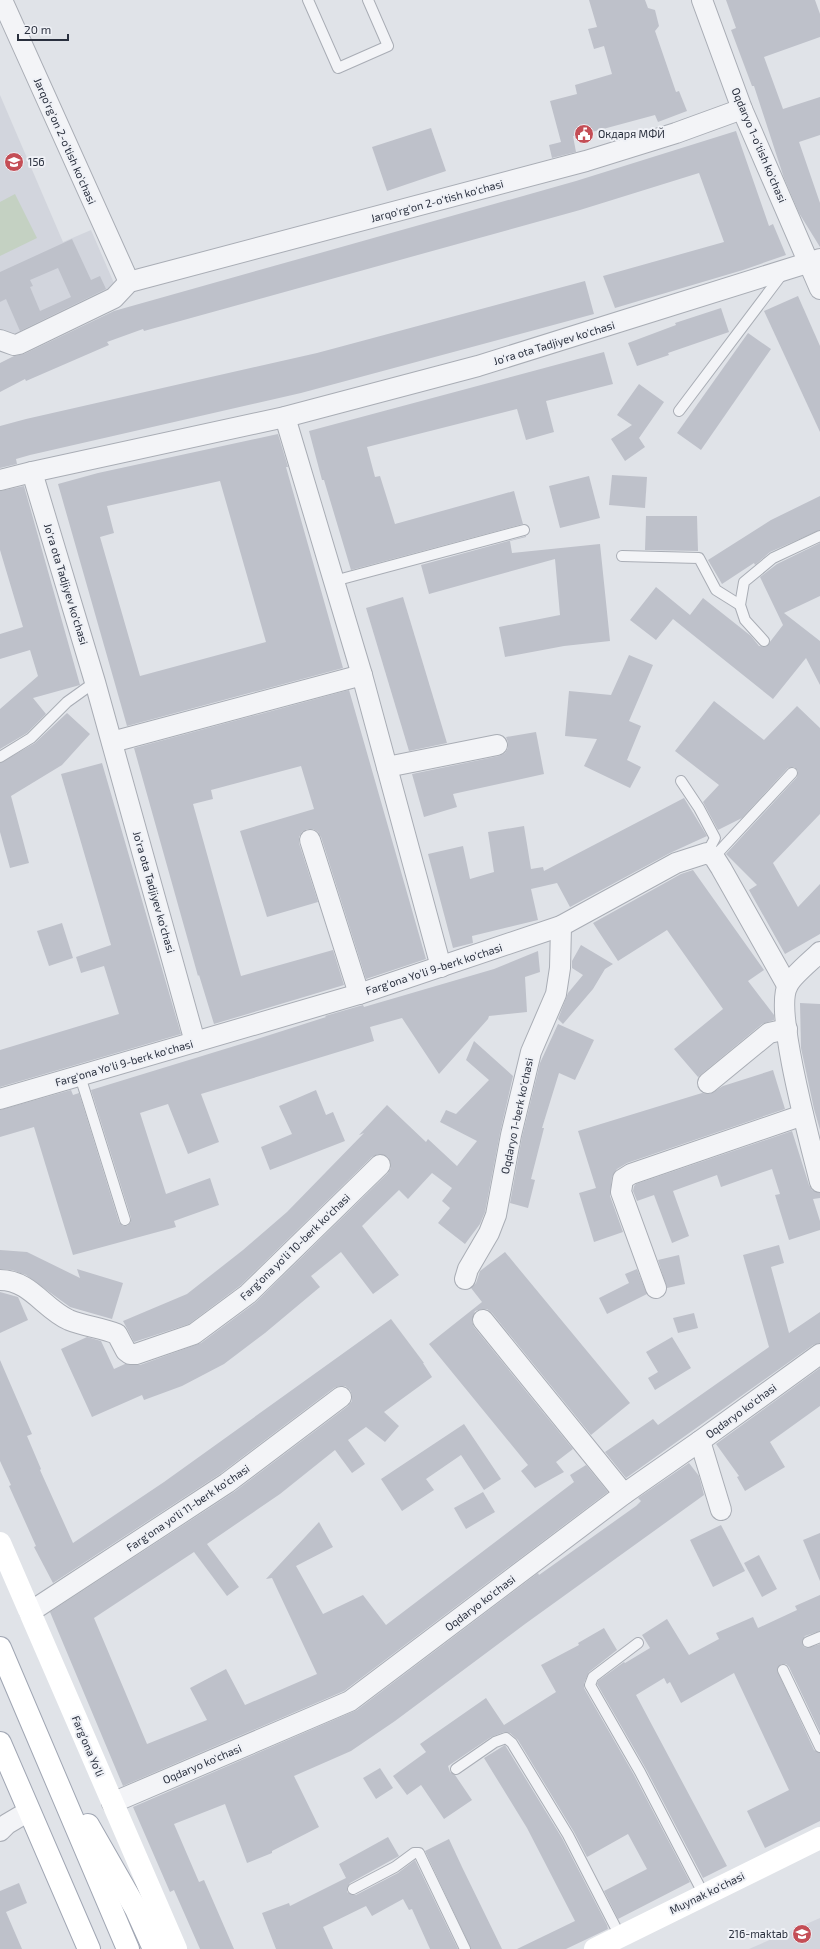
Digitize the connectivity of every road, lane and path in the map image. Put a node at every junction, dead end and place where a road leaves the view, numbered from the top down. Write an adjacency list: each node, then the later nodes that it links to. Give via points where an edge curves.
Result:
1 (2, 0): 8 (street, Jarqo'rg'on 2-o'tish ko'chasi)
2 (308, 0): 3 (lane, via 338,68 388,46)
3 (368, 0)
4 (702, 0): 5 (street, Oqdaryo 1-o'tish ko'chasi)
5 (742, 109): 6 (street, Oqdaryo 1-o'tish ko'chasi); 8 (street, Jarqo'rg'on 2-o'tish ko'chasi, via 586,161)
6 (814, 261): 7 (street, Jo'ra ota Tadjiyev ko'chasi); 9 (street, Oqdaryo 1-o'tish ko'chasi)
7 (784, 272): 11 (lane); 12 (street, Jo'ra ota Tadjiyev ko'chasi, via 478,366)
8 (129, 282): 10 (street, via 114,298 19,344 14,345)
9 (820, 289)
10 (0, 340)
11 (679, 411)
12 (285, 417): 13 (street, Jo'ra ota Tadjiyev ko'chasi); 18 (street)
13 (32, 472): 14 (street, Jo'ra ota Tadjiyev ko'chasi); 22 (street, Jo'ra ota Tadjiyev ko'chasi)
14 (0, 480)
15 (524, 530): 18 (lane)
16 (820, 536): 19 (lane, via 773,558 744,582)
17 (622, 556): 19 (lane, via 698,558 716,590)
18 (334, 581): 21 (street)
19 (740, 605): 20 (lane, via 745,620)
20 (764, 641)
21 (362, 675): 23 (street); 26 (street)
22 (95, 682): 23 (street, Jo'ra ota Tadjiyev ko'chasi); 25 (lane, via 67,702 31,738)
23 (112, 742): 37 (street, Jo'ra ota Tadjiyev ko'chasi)
24 (497, 746): 26 (street)
25 (0, 757)
26 (387, 766): 33 (street)
27 (792, 773): 30 (lane)
28 (681, 780): 30 (lane, via 715,838)
29 (310, 840): 35 (street)
30 (710, 855): 31 (street, Farg'ona Yo'li 9-berk ko'chasi, via 676,863); 34 (street, via 721,868)
31 (561, 926): 33 (street, Farg'ona Yo'li 9-berk ko'chasi); 45 (street, Oqdaryo 1-berk ko'chasi, via 560,968 556,994 531,1052 511,1135 496,1215)
32 (820, 952): 34 (street)
33 (442, 967): 35 (street, Farg'ona Yo'li 9-berk ko'chasi)
34 (787, 985): 36 (street)
35 (359, 994): 37 (street, Farg'ona Yo'li 9-berk ko'chasi)
36 (787, 1029): 39 (street, via 769,1033); 41 (street, via 794,1080)
37 (195, 1042): 38 (street, Farg'ona Yo'li 9-berk ko'chasi)
38 (80, 1076): 40 (street, Farg'ona Yo'li 9-berk ko'chasi); 44 (lane)
39 (708, 1083)
40 (0, 1099)
41 (803, 1115): 43 (street); 47 (street, via 631,1174 623,1179 621,1192)
42 (380, 1165): 46 (street, Farg'ona yo'li 10-berk ko'chasi, via 248,1294 194,1334 136,1354 126,1351 117,1334 68,1320 22,1285)
43 (820, 1182)
44 (125, 1220)
45 (465, 1279)
46 (0, 1280)
47 (656, 1288)
48 (482, 1320): 52 (street)
49 (820, 1354): 51 (street, Oqdaryo ko'chasi)
50 (341, 1397): 55 (street, Farg'ona yo'li 11-berk ko'chasi, via 227,1483)
51 (700, 1441): 52 (street, Oqdaryo ko'chasi); 53 (street)
52 (624, 1494): 65 (street, Oqdaryo ko'chasi, via 350,1701)
53 (721, 1510)
54 (0, 1544): 55 (main road, Farg'ona Yo'li)
55 (30, 1612): 65 (main road, Farg'ona Yo'li)
56 (820, 1637): 57 (lane)
57 (808, 1642)
58 (638, 1643): 70 (lane, via 593,1677 590,1685 633,1759)
59 (0, 1648): 61 (main road)
60 (783, 1670): 63 (lane)
61 (35, 1730): 73 (main road); 74 (main road, via 136,1909)
62 (0, 1743): 66 (main road)
63 (820, 1747)
64 (456, 1769): 71 (lane, via 495,1742 506,1738 512,1743 568,1835)
65 (112, 1803): 75 (main road, Farg'ona Yo'li)
66 (29, 1811): 67 (street); 72 (main road)
67 (0, 1830)
68 (820, 1838): 70 (main road, Muynak ko'chasi)
69 (353, 1889): 76 (lane, via 414,1853 420,1853)
70 (704, 1895): 71 (main road, Muynak ko'chasi)
71 (620, 1936): 77 (main road, Muynak ko'chasi)
72 (89, 1949)
73 (128, 1949)
74 (154, 1949)
75 (176, 1949)
76 (465, 1949)
77 (595, 1949)

